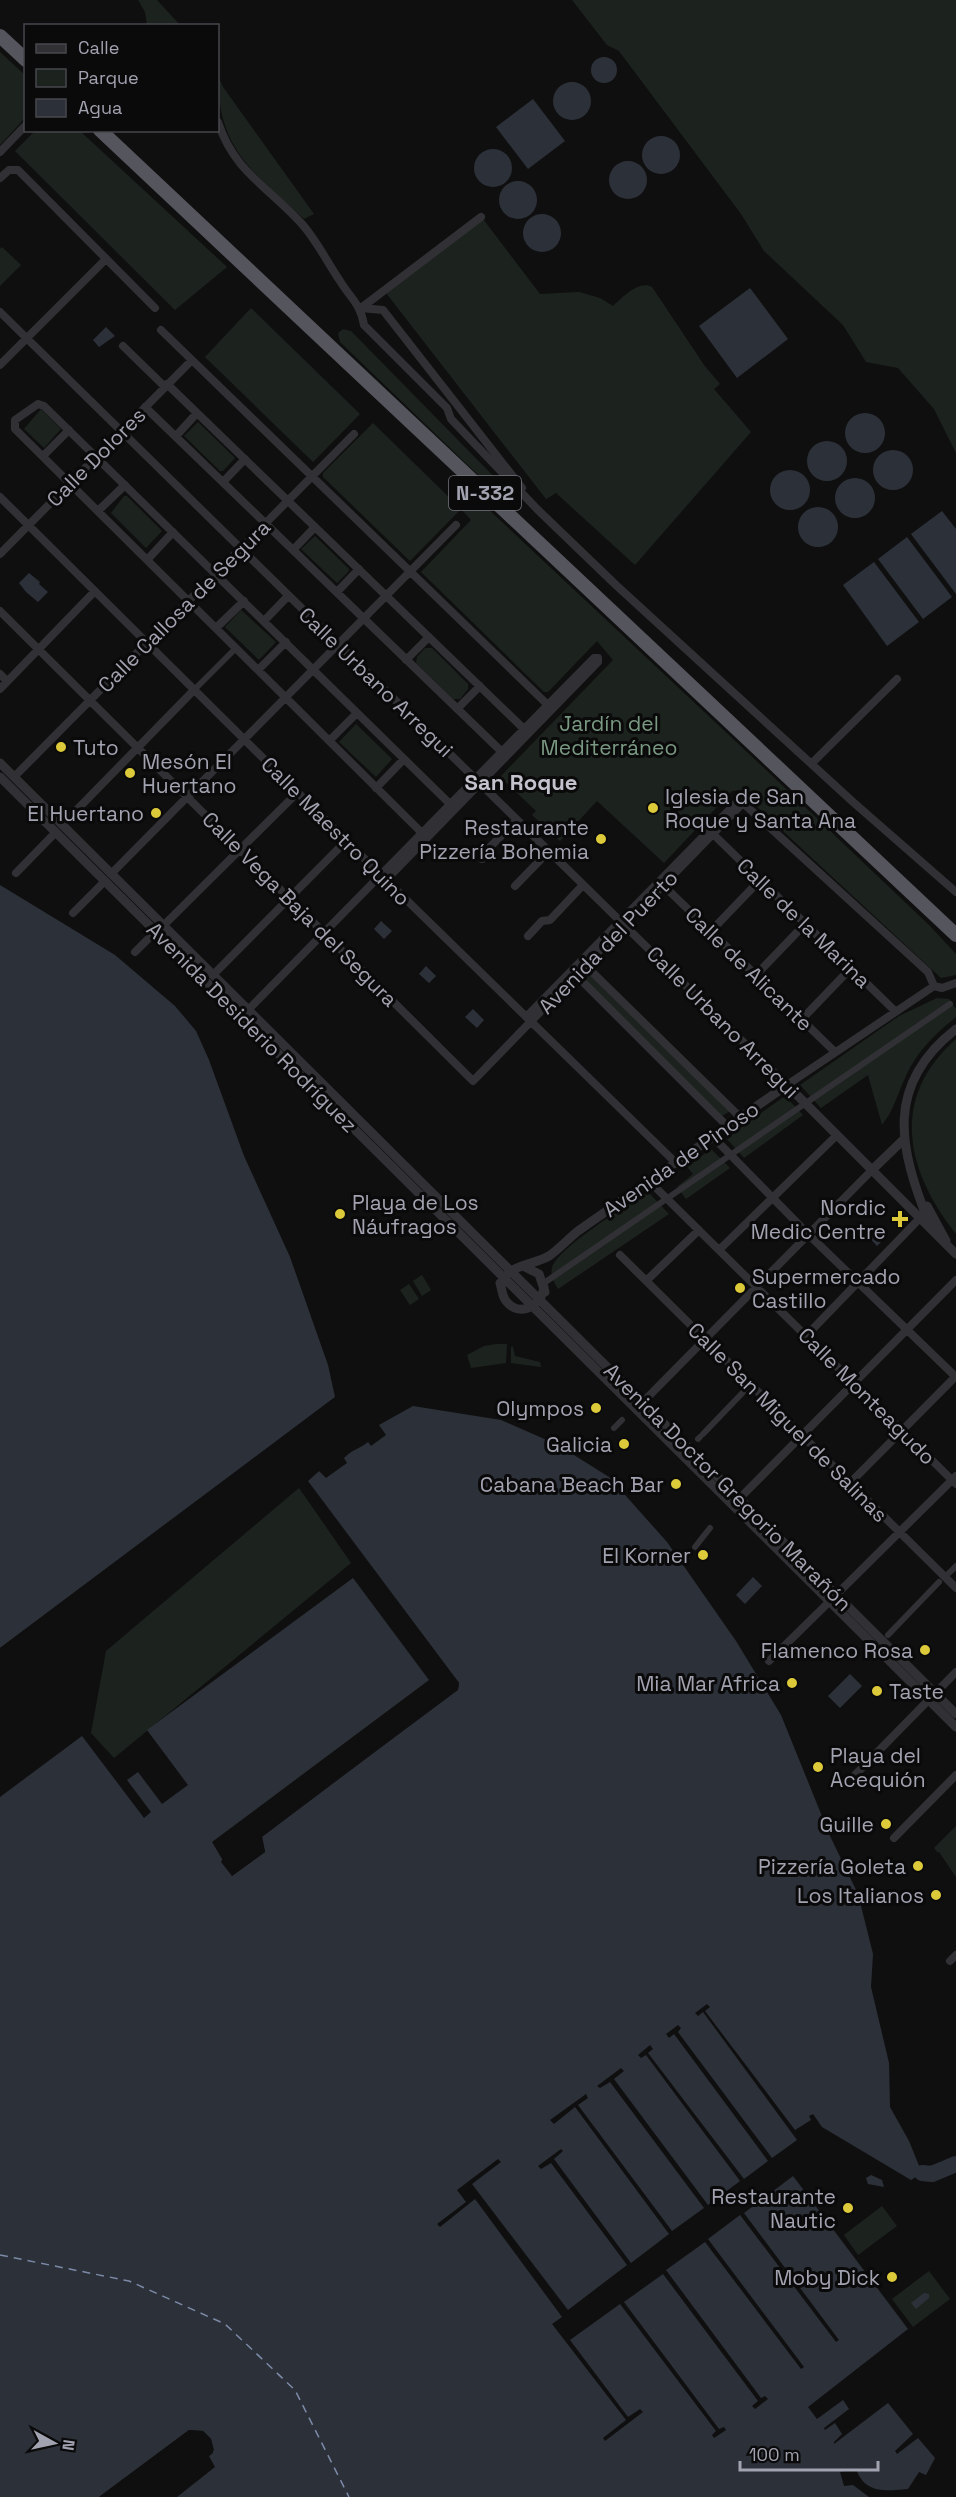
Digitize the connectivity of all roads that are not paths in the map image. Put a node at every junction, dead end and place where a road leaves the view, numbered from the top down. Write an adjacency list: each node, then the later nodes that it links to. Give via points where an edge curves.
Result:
1 (0, 36): 2 (highway)
2 (24, 58)
3 (219, 124): 11 (street, via 231,154 306,229)
4 (24, 127): 6 (street)
5 (102, 132): 104 (highway, N-332)
6 (0, 152)
7 (0, 178): 9 (street, via 9,170 18,171)
8 (481, 217): 11 (street)
9 (106, 259): 10 (street); 14 (street)
10 (154, 308)
11 (361, 308): 19 (street, via 383,310); 21 (street, via 364,325)
12 (0, 312): 14 (street, Calle Urbano Arregui)
13 (161, 330): 16 (street)
14 (27, 338): 17 (street); 25 (street, Calle Urbano Arregui)
15 (123, 346): 18 (street)
16 (192, 360): 18 (street, Calle Dolores); 32 (street)
17 (0, 365)
18 (166, 386): 20 (street, Calle Dolores); 22 (street)
19 (455, 400): 21 (street); 23 (street)
20 (145, 407): 25 (street, Calle Dolores); 28 (street)
21 (447, 408): 27 (street)
22 (197, 413): 28 (street); 31 (street)
23 (475, 426): 27 (street); 38 (street)
24 (69, 430): 29 (street); 29 (street, via 41,404 16,418 15,429); 30 (street)
25 (121, 431): 30 (street, Calle Dolores); 45 (street, Calle Urbano Arregui)
26 (354, 434): 32 (street, Calle Callosa de Segura)
27 (465, 434): 38 (street)
28 (176, 436): 33 (street)
29 (43, 456): 34 (street)
30 (96, 457): 34 (street, Calle Dolores); 35 (street)
31 (245, 459): 33 (street); 37 (street)
32 (312, 477): 37 (street, Calle Callosa de Segura); 50 (street)
33 (223, 482): 40 (street)
34 (70, 483): 39 (street); 41 (street, Calle Dolores)
35 (125, 485): 39 (street); 44 (street)
36 (0, 497): 41 (street, Calle Maestro Quino)
37 (288, 501): 40 (street, Calle Callosa de Segura); 43 (street)
38 (537, 509): 88 (street)
39 (98, 511): 48 (street)
40 (266, 524): 45 (street, Calle Callosa de Segura); 46 (street)
41 (28, 525): 47 (street, Calle Dolores); 52 (street, Calle Maestro Quino)
42 (456, 525): 50 (street)
43 (315, 527): 46 (street); 49 (street)
44 (173, 532): 48 (street); 51 (street)
45 (240, 549): 51 (street, Calle Callosa de Segura); 54 (street, Calle Urbano Arregui)
46 (293, 550): 53 (street)
47 (0, 554)
48 (147, 560): 56 (street)
49 (359, 569): 53 (street); 55 (street)
50 (410, 572): 55 (street); 79 (street)
51 (216, 574): 56 (street, Calle Callosa de Segura); 57 (street)
52 (95, 591): 64 (street, Calle Maestro Quino); 67 (street)
53 (337, 592): 59 (street)
54 (288, 596): 60 (street); 65 (street, Calle Urbano Arregui)
55 (386, 596): 59 (street); 62 (street)
56 (189, 601): 61 (street); 64 (street, Calle Callosa de Segura)
57 (244, 602): 60 (street); 61 (street)
58 (2, 616): 67 (street, Calle Vega Baja del Segura)
59 (364, 619): 65 (street); 68 (street)
60 (264, 621): 63 (street)
61 (216, 628): 66 (street)
62 (429, 637): 68 (street); 74 (street)
63 (286, 642): 69 (street); 70 (street)
64 (147, 643): 76 (street, Calle Maestro Quino); 78 (street, Calle Callosa de Segura)
65 (338, 645): 70 (street); 91 (street, Calle Urbano Arregui)
66 (236, 648): 69 (street); 76 (street)
67 (38, 649): 73 (street); 78 (street, Calle Vega Baja del Segura)
68 (406, 660): 80 (street)
69 (258, 670): 77 (street)
70 (313, 670): 77 (street); 81 (street)
71 (0, 674): 73 (street)
72 (897, 679): 88 (street)
73 (7, 681): 75 (street)
74 (480, 686): 80 (street); 82 (street)
75 (0, 689)
76 (194, 690): 83 (street, Calle Maestro Quino); 85 (street)
77 (286, 698): 83 (street); 84 (street)
78 (90, 700): 85 (street, Calle Vega Baja del Segura); 90 (street, Calle Callosa de Segura)
79 (550, 707): 79 (street, via 598,662 598,658 594,658); 82 (street); 91 (street)
80 (457, 709): 86 (street)
81 (357, 712): 84 (street); 87 (street)
82 (524, 729): 86 (street)
83 (244, 740): 93 (street, Calle Maestro Quino); 94 (street)
84 (329, 741): 92 (street)
85 (137, 747): 94 (street, Calle Vega Baja del Segura); 98 (street)
86 (502, 752): 91 (street)
87 (404, 759): 92 (street); 96 (street)
88 (812, 762): 113 (street)
89 (0, 763): 90 (street, Avenida Desiderio Rodríguez)
90 (5, 781): 98 (street, Avenida Desiderio Rodríguez)
91 (478, 781): 96 (street); 97 (street, Calle Urbano Arregui); 108 (street)
92 (376, 788): 99 (street)
93 (297, 793): 101 (street, Calle Maestro Quino); 102 (street)
94 (187, 797): 102 (street, Calle Vega Baja del Segura); 107 (street)
95 (743, 803): 100 (street, Avenida del Puerto); 117 (street, Avenida del Puerto, via 733,804); 133 (street, via 928,972)
96 (450, 804): 99 (street)
97 (517, 820): 103 (street, Calle Urbano Arregui); 105 (street)
98 (59, 829): 106 (street); 107 (street, Avenida Desiderio Rodríguez)
99 (422, 833): 108 (street)
100 (713, 834): 109 (street, Calle de la Marina); 111 (street, Avenida del Puerto)
101 (346, 841): 108 (street, Calle Maestro Quino); 114 (street)
102 (240, 850): 114 (street, Calle Vega Baja del Segura); 120 (street)
103 (549, 851): 110 (street, Calle Urbano Arregui); 112 (street)
104 (870, 855): 116 (highway, N-332); 119 (highway)
105 (482, 859)
106 (16, 873)
107 (108, 877): 115 (street); 120 (street, Avenida Desiderio Rodríguez)
108 (383, 878): 122 (street); 137 (street, Calle Maestro Quino)
109 (760, 880): 118 (street, Calle de la Marina); 121 (street)
110 (583, 885): 117 (street, Calle Urbano Arregui); 124 (street, via 550,920 542,921)
111 (663, 885): 117 (street, Avenida del Puerto); 121 (street, Calle de Alicante)
112 (515, 886)
113 (956, 892)
114 (289, 899): 122 (street, Calle Vega Baja del Segura); 129 (street)
115 (73, 913)
116 (932, 913): 123 (highway, N-332); 125 (highway, N-332)
117 (622, 923): 127 (street, Avenida del Puerto); 137 (street, Avenida del Puerto); 142 (street, Calle Urbano Arregui)
118 (805, 924): 128 (street, Calle de la Marina); 131 (street)
119 (956, 927)
120 (160, 929): 126 (street); 129 (street, Avenida Desiderio Rodríguez); 164 (street, Avenida Desiderio Rodríguez)
121 (711, 931): 131 (street, Calle de Alicante)
122 (324, 933): 135 (street); 141 (street, Calle Vega Baja del Segura)
123 (956, 935)
124 (528, 936)
125 (956, 940)
126 (135, 952)
127 (585, 965): 130 (street, Avenida del Puerto); 144 (street)
128 (851, 968): 136 (street, Calle de la Marina); 138 (street)
129 (213, 975): 135 (street, Avenida Desiderio Rodríguez)
130 (576, 975): 137 (street, Avenida del Puerto); 145 (street)
131 (756, 975): 138 (street, Calle de Alicante)
132 (956, 983): 133 (street, via 942,988)
133 (934, 986): 136 (street, Avenida de Pinoso)
134 (950, 1004): 143 (street)
135 (248, 1010): 164 (street, Avenida Desiderio Rodríguez)
136 (895, 1011): 140 (street, Avenida de Pinoso)
137 (528, 1019): 141 (street, Avenida del Puerto); 150 (street, Calle Maestro Quino)
138 (801, 1019): 140 (street, Calle de Alicante)
139 (956, 1029): 148 (street, via 931,1052 913,1078 905,1104)
140 (835, 1052): 142 (street, Avenida de Pinoso)
141 (473, 1081)
142 (787, 1085): 143 (street, Calle Urbano Arregui); 144 (street, Avenida de Pinoso)
143 (806, 1104): 146 (street, Calle Urbano Arregui); 149 (street)
144 (740, 1117): 145 (street, Avenida de Pinoso)
145 (727, 1126): 147 (street, Avenida de Pinoso)
146 (837, 1135): 151 (street, Calle Urbano Arregui); 154 (street)
147 (712, 1136): 149 (street); 150 (street, Avenida de Pinoso)
148 (903, 1140): 151 (street); 153 (street)
149 (731, 1155): 154 (street); 155 (street)
150 (676, 1163): 152 (street, Avenida de Pinoso)
151 (872, 1170): 156 (street, Calle Urbano Arregui); 159 (street)
152 (649, 1181): 155 (street, Calle Monteagudo); 162 (street, Avenida de Pinoso)
153 (917, 1191): 157 (street); 160 (street)
154 (772, 1197): 159 (street); 161 (street)
155 (668, 1200): 158 (street, Calle Monteagudo); 170 (street)
156 (920, 1218): 157 (street, Calle Urbano Arregui); 169 (street)
157 (931, 1229): 160 (street, Calle Urbano Arregui)
158 (699, 1230): 161 (street, Calle Monteagudo); 168 (street)
159 (809, 1235): 169 (street); 171 (street)
160 (954, 1249)
161 (719, 1250): 171 (street, Calle Monteagudo)
162 (551, 1255): 165 (street, Avenida de Pinoso); 170 (street)
163 (620, 1255): 168 (street, Calle San Miguel de Salinas)
164 (497, 1264): 165 (street); 166 (street); 166 (street, Avenida Doctor Gregorio Marañón)
165 (524, 1267): 166 (street, Avenida de Pinoso); 170 (street, via 538,1274)
166 (505, 1278): 172 (street, Avenida Doctor Gregorio Marañón); 172 (street, via 506,1301 513,1307 522,1309)
167 (956, 1280): 174 (street)
168 (646, 1281): 176 (street, Calle San Miguel de Salinas)
169 (858, 1282): 174 (street); 175 (street)
170 (544, 1285): 172 (street); 173 (street)
171 (757, 1287): 175 (street, Calle Monteagudo); 176 (street)
172 (537, 1303): 173 (street, Avenida Doctor Gregorio Marañón); 188 (street, Avenida Doctor Gregorio Marañón)
173 (550, 1310): 180 (street, Avenida Doctor Gregorio Marañón)
174 (907, 1330): 177 (street); 178 (street)
175 (806, 1336): 178 (street, Calle Monteagudo)
176 (705, 1340): 179 (street, Calle San Miguel de Salinas); 180 (street)
177 (956, 1377): 183 (street)
178 (854, 1383): 183 (street, Calle Monteagudo); 184 (street)
179 (750, 1385): 184 (street, Calle San Miguel de Salinas); 185 (street)
180 (643, 1402): 188 (street, Avenida Doctor Gregorio Marañón)
181 (622, 1420): 182 (street)
182 (614, 1428)
183 (902, 1431): 186 (street, Calle Monteagudo); 187 (street)
184 (801, 1435): 187 (street, Calle San Miguel de Salinas); 188 (street)
185 (700, 1436)
186 (955, 1480): 190 (street)
187 (850, 1483): 190 (street, Calle San Miguel de Salinas)
188 (736, 1502): 196 (street, Avenida Doctor Gregorio Marañón)
189 (710, 1528): 191 (street)
190 (899, 1532): 195 (street, Calle San Miguel de Salinas); 196 (street)
191 (695, 1547)
192 (956, 1566): 193 (street)
193 (949, 1573)
194 (939, 1582): 197 (street)
195 (956, 1588)
196 (833, 1598): 198 (street); 200 (street, Avenida Doctor Gregorio Marañón)
197 (888, 1635)
198 (770, 1661)
199 (956, 1672): 200 (street)
200 (932, 1696): 201 (street, Avenida Doctor Gregorio Marañón); 202 (street, Avenida Doctor Gregorio Marañón); 204 (street)
201 (956, 1714)
202 (956, 1726)
203 (956, 1775): 205 (street)
204 (852, 1778)
205 (894, 1838)

